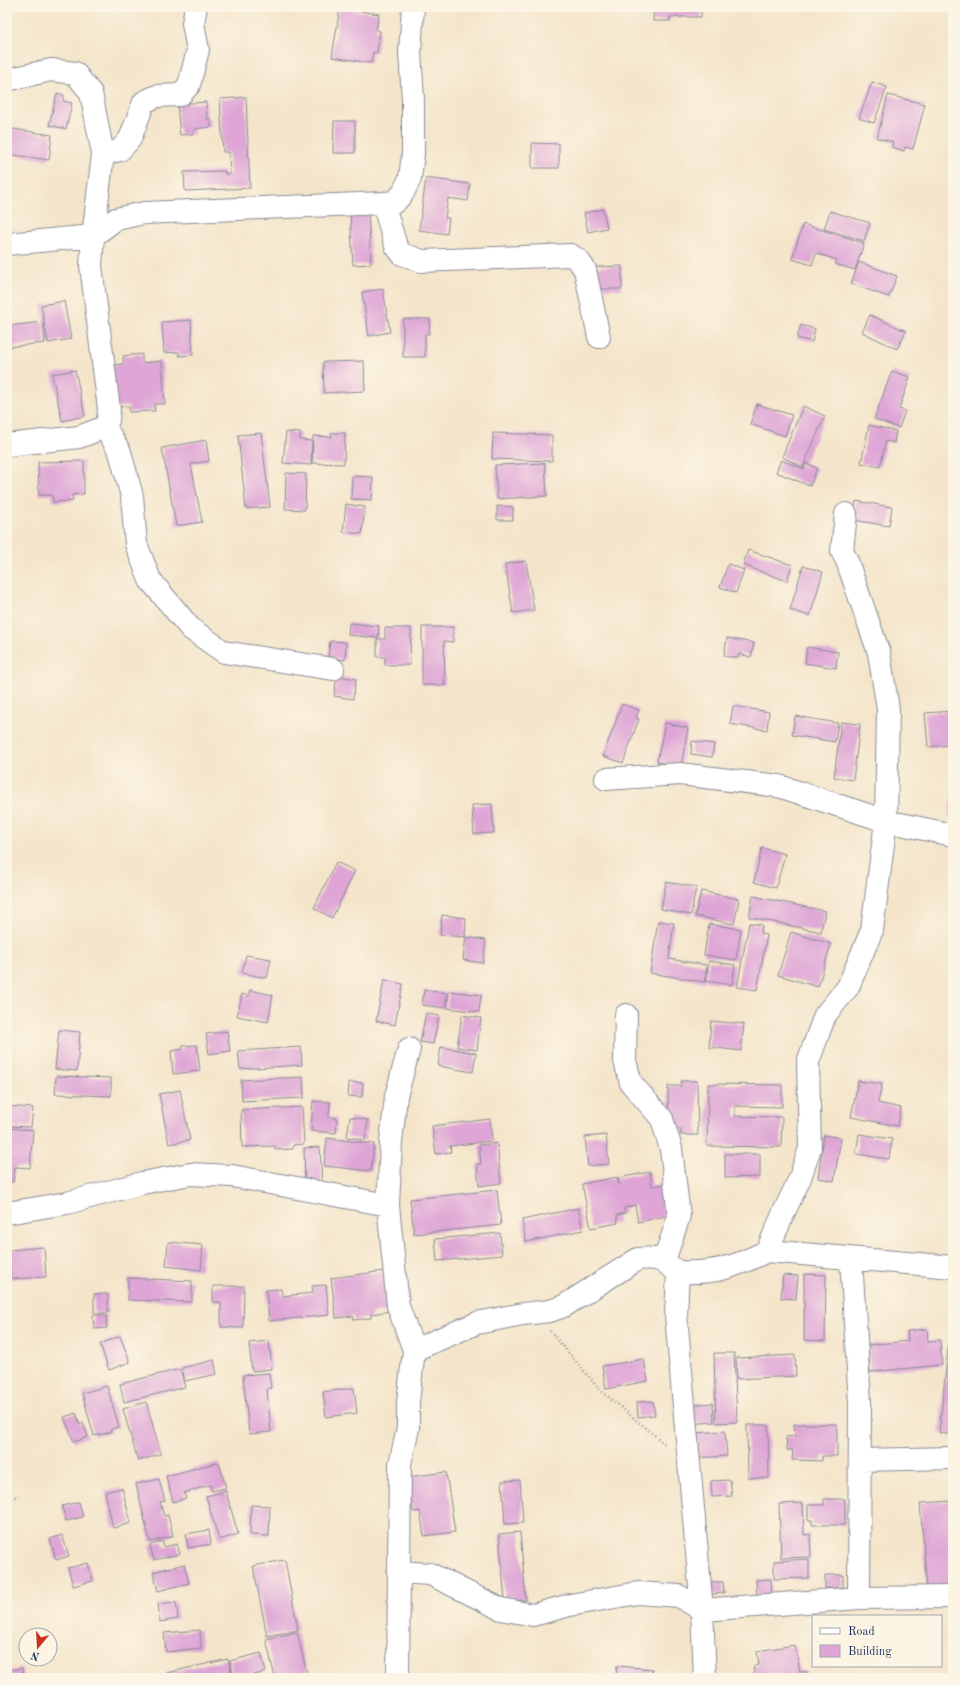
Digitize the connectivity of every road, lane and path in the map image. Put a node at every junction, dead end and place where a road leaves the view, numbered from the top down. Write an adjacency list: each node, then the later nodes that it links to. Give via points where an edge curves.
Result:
1 (196, 7): 4 (street, via 193,23 198,50 189,85 180,95 157,96 144,102 130,140 120,150)
2 (413, 7): 5 (street, via 410,52 413,154 410,178 403,193 394,202)
3 (7, 80): 4 (street, via 51,70 74,73 91,93)
4 (103, 154): 6 (street)
5 (383, 203): 6 (street, via 144,213 116,219); 8 (street, via 396,246 402,254 422,261 571,255 585,270)
6 (93, 236): 7 (street); 9 (street, via 91,266 109,409)
7 (7, 244)
8 (599, 337)
9 (105, 427): 10 (street, via 79,437); 12 (street, via 120,452 132,496 136,544 150,580 191,629 224,652)
10 (7, 445)
11 (846, 514): 14 (street, via 842,550 878,652 888,709)
12 (333, 670)
13 (606, 779): 14 (street, via 680,774 779,786)
14 (886, 821): 15 (street); 20 (street, via 872,930 848,987 825,1015 808,1062 810,1148 800,1178)
15 (953, 835)
16 (626, 1015): 22 (street, via 625,1061 631,1082 662,1119 671,1149 678,1216)
17 (409, 1049): 18 (street, via 396,1096)
18 (388, 1204): 19 (street, via 232,1176 190,1174 142,1183 67,1203); 25 (street, via 398,1306)
19 (7, 1213)
20 (767, 1251): 21 (street); 22 (street, via 741,1264 718,1271 696,1273)
21 (851, 1259): 23 (street); 27 (street, via 860,1403)
22 (671, 1267): 24 (street, via 652,1257 638,1259 564,1306); 28 (street)
23 (953, 1267)
24 (534, 1313): 25 (street, via 476,1323); 28 (path, via 600,1390 658,1436)
25 (414, 1350): 31 (street, via 408,1428 400,1464)
26 (953, 1458): 27 (street)
27 (860, 1460): 33 (street)
28 (689, 1468): 34 (street)
29 (19, 1496): 30 (path)
30 (7, 1499)
31 (398, 1572): 34 (street, via 430,1574 501,1609 533,1615 570,1605 638,1593 679,1596); 35 (street)
32 (953, 1597): 33 (street)
33 (859, 1598): 34 (street)
34 (702, 1610): 36 (street)
35 (398, 1678)
36 (704, 1678)

